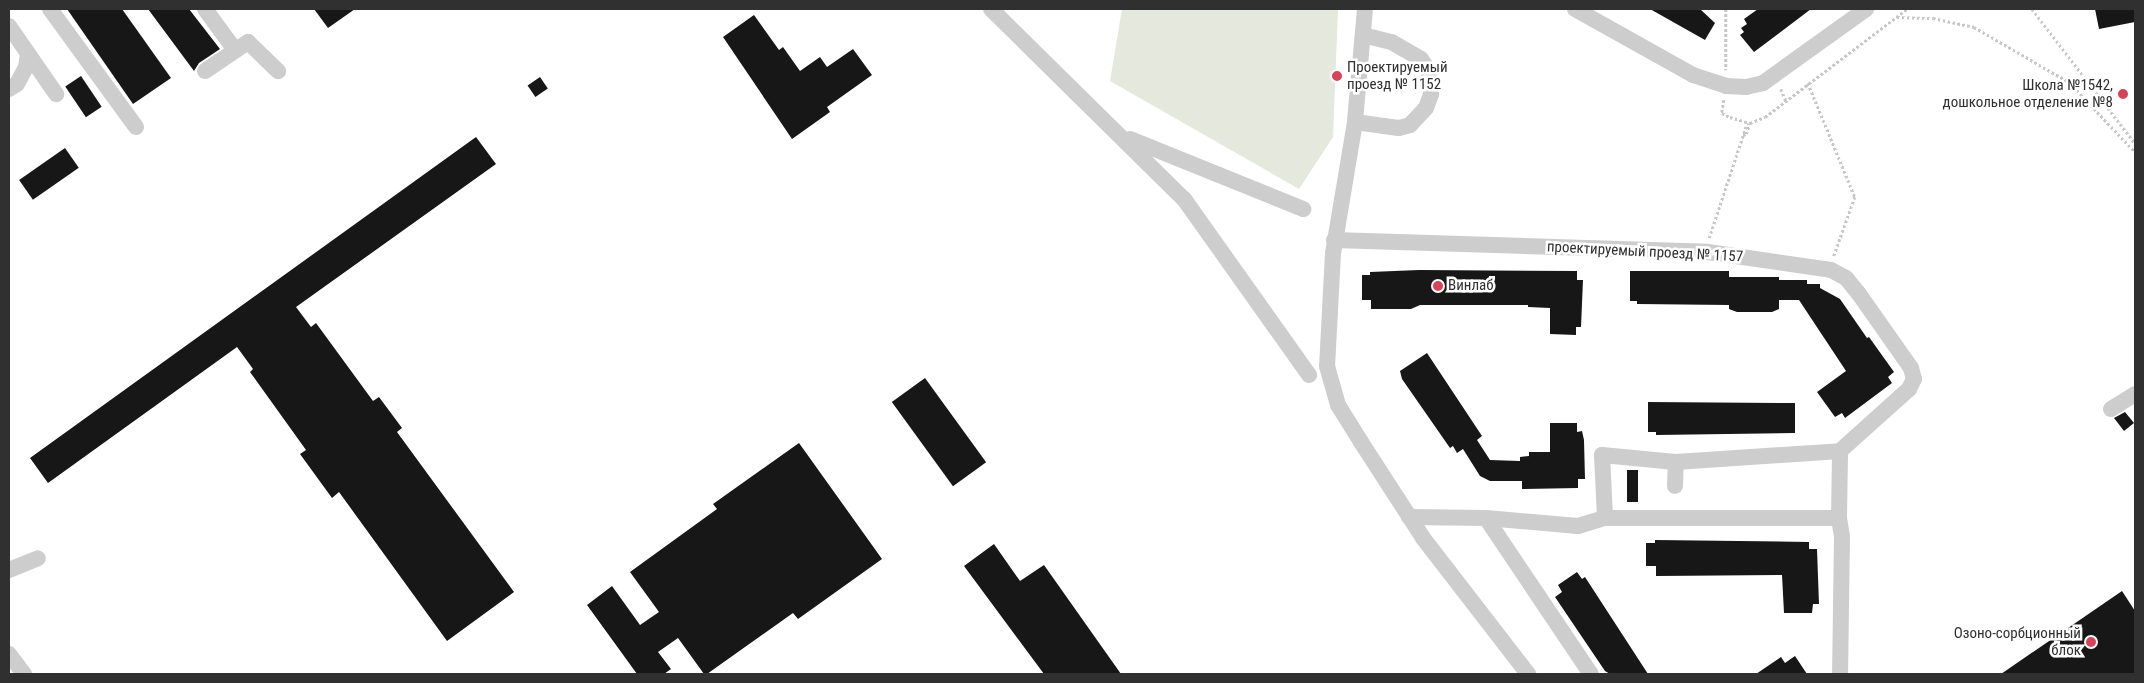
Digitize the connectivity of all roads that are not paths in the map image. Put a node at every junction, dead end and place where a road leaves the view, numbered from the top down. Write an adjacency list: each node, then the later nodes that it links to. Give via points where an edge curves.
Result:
1 (50, 9): 16 (street)
2 (205, 9): 9 (street)
3 (991, 9): 17 (street)
4 (1365, 9): 8 (street)
5 (1575, 9): 6 (street, via 1694,75 1726,86 1763,83)
6 (1866, 9)
7 (9, 26): 10 (street)
8 (1363, 35): 15 (street); 15 (street, via 1391,42 1421,59 1429,71 1431,94 1426,108 1410,125 1399,128)
9 (235, 50): 11 (street); 12 (street, via 248,42)
10 (28, 54): 13 (street, via 26,67 17,84); 14 (street)
11 (205, 70)
12 (278, 71)
13 (9, 89)
14 (56, 94)
15 (1355, 122): 19 (street)
16 (136, 127)
17 (1124, 137): 18 (street); 20 (street, via 1184,199)
18 (1303, 209)
19 (1334, 240): 23 (street, проектируемый проезд № 1157, via 1708,252 1831,270 1846,278 1859,294 1911,368 1914,379 1909,389); 26 (street, via 1327,328 1329,374 1338,405)
20 (1309, 375)
21 (2135, 394): 22 (street)
22 (2111, 409)
23 (1840, 451): 24 (street); 29 (street)
24 (1676, 462): 25 (street); 28 (street, via 1602,455)
25 (1675, 486)
26 (1410, 517): 27 (street); 34 (street)
27 (1486, 518): 28 (street, via 1578,526); 35 (street)
28 (1605, 518): 29 (street)
29 (1839, 518): 36 (street, via 1842,536)
30 (38, 558): 31 (street)
31 (9, 570)
32 (9, 654): 33 (street)
33 (24, 674)
34 (1528, 674)
35 (1591, 674)
36 (1840, 674)

